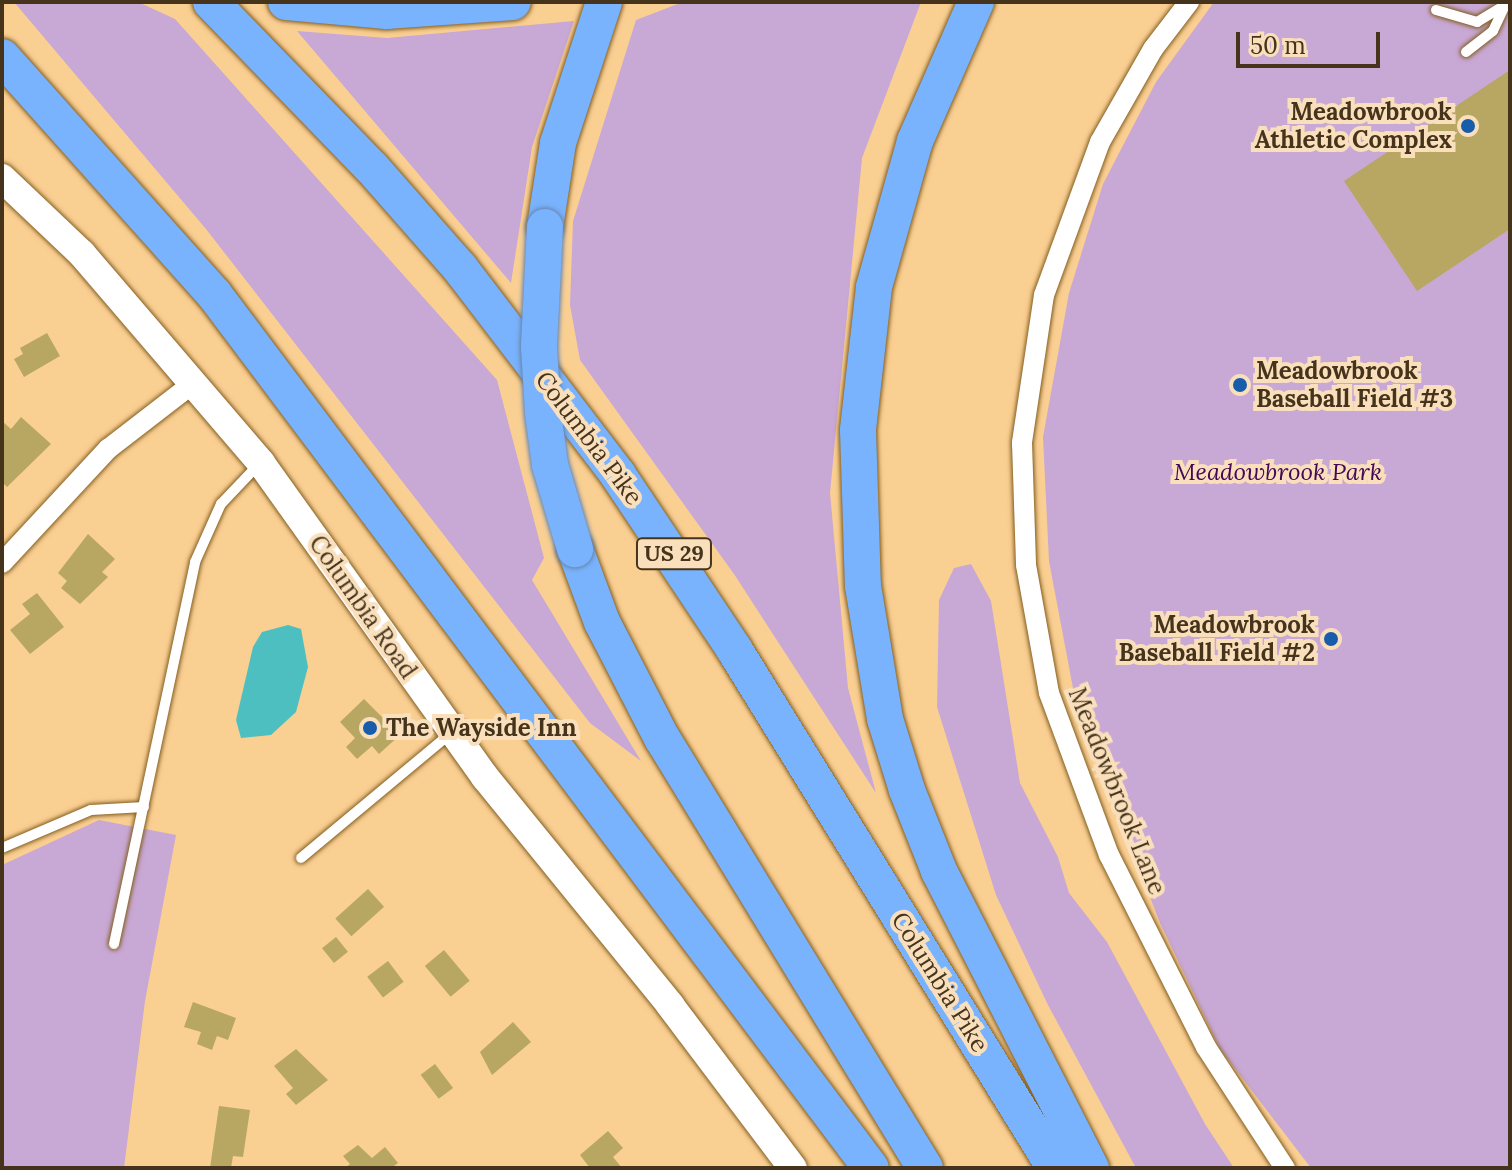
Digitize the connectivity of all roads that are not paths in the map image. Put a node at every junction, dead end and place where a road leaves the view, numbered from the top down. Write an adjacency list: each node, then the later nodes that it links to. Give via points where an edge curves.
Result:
1 (211, 2): 25 (highway, Columbia Pike / US 29, via 450,257 618,475 726,636)
2 (286, 2): 3 (highway, via 428,10)
3 (513, 2)
4 (604, 2): 24 (highway, bridge, via 562,129 545,227 539,347 550,465 602,622 662,738)
5 (976, 2): 26 (highway, via 915,141 874,287 858,430 863,586 885,719 907,790 939,871)
6 (1189, 2): 27 (street, Meadowbrook Lane, via 1153,49 1100,142 1048,281 1033,349 1022,443 1026,565 1049,693 1109,855 1206,1047)
7 (1506, 4): 8 (lane, via 1477,22); 9 (lane, via 1493,31)
8 (1436, 10)
9 (1466, 52)
10 (2, 57): 12 (highway)
11 (2, 69): 12 (highway)
12 (86, 144): 23 (highway, via 214,294)
13 (2, 178): 14 (street, Columbia Road, via 82,254)
14 (192, 384): 15 (street, Columbia Road); 16 (street, via 117,441)
15 (261, 463): 17 (street, Columbia Road); 18 (lane, via 221,504 195,562)
16 (2, 563)
17 (451, 732): 20 (lane); 22 (street, Columbia Road)
18 (144, 807): 19 (lane, via 91,810); 21 (lane)
19 (2, 848)
20 (301, 858)
21 (114, 944)
22 (793, 1168)
23 (871, 1168)
24 (925, 1168)
25 (1055, 1168)
26 (1091, 1168)
27 (1285, 1168)

